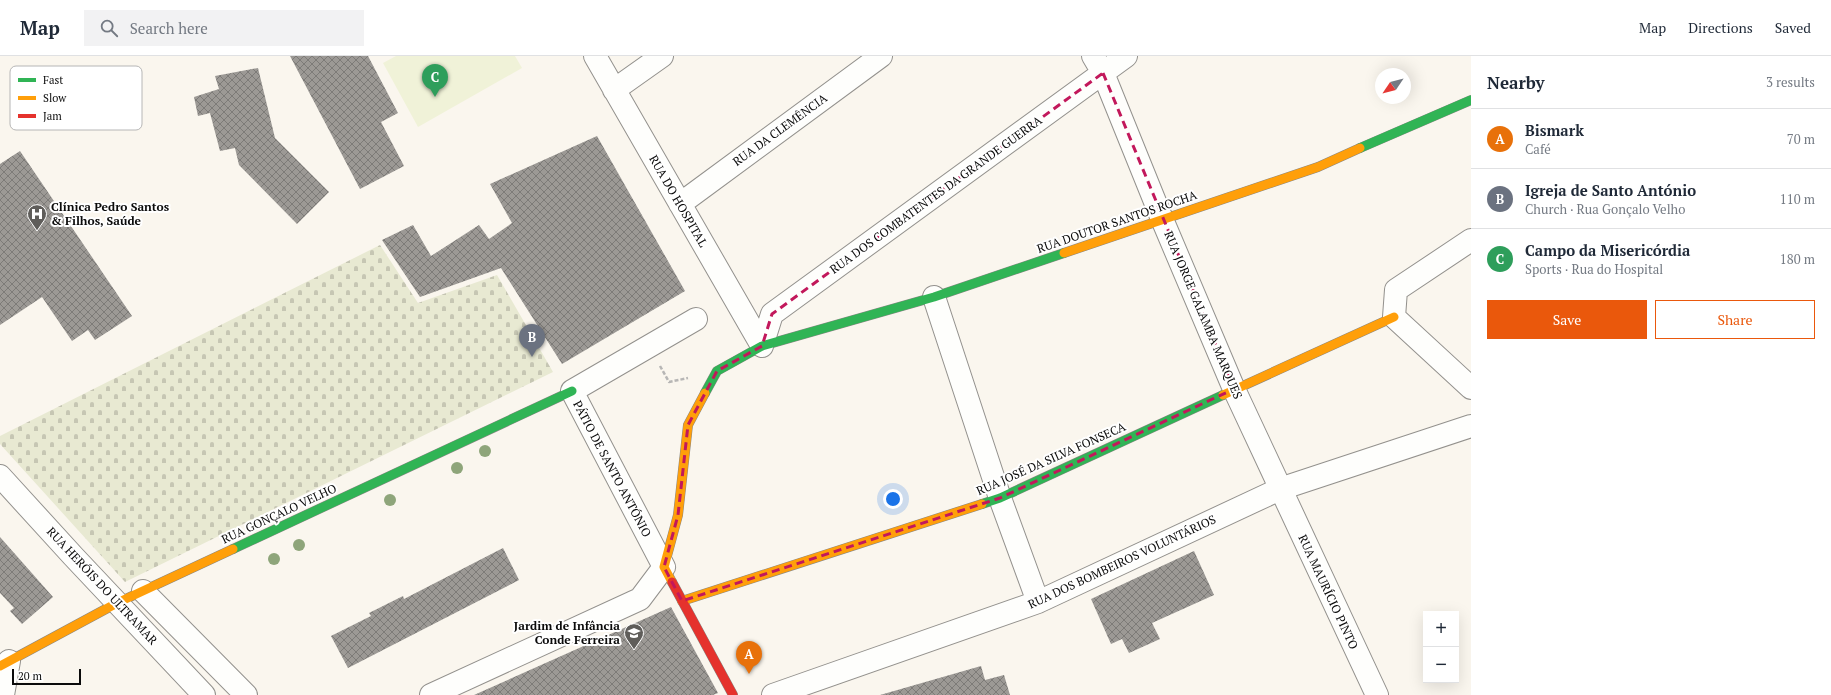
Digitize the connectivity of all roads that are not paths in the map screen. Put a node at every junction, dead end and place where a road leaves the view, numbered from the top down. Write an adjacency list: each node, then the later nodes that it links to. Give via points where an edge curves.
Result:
1 (595, 56): 6 (street, RUA DO HOSPITAL)
2 (662, 56): 6 (street)
3 (881, 56): 8 (street, RUA DA CLEMÊNCIA)
4 (1126, 56): 5 (street, RUA DOS COMBATENTES DA GRANDE GUERRA)
5 (1098, 65): 9 (street, RUA JORGE GALAMBA MARQUES); 14 (street, RUA DOS COMBATENTES DA GRANDE GUERRA, via 772,314)
6 (614, 90): 8 (street, RUA DO HOSPITAL)
7 (1471, 100): 9 (street, RUA DOUTOR SANTOS ROCHA, via 1318,166)
8 (680, 204): 14 (street, RUA DO HOSPITAL)
9 (1162, 219): 11 (street, RUA DOUTOR SANTOS ROCHA); 16 (street, RUA JORGE GALAMBA MARQUES)
10 (1471, 240): 12 (street, via 1396,290)
11 (934, 297): 14 (street, RUA DOUTOR SANTOS ROCHA); 21 (street)
12 (1394, 317): 15 (street); 16 (street, RUA JOSÉ DA SILVA FONSECA)
13 (696, 319): 17 (street, PÁTIO DE SANTO ANTÓNIO)
14 (762, 346): 22 (street, RUA DOUTOR SANTOS ROCHA, via 717,371 688,425 678,515)
15 (1471, 388)
16 (1234, 389): 20 (street, RUA JORGE GALAMBA MARQUES); 21 (street, RUA JOSÉ DA SILVA FONSECA)
17 (572, 391): 22 (street, PÁTIO DE SANTO ANTÓNIO); 23 (street, RUA GONÇALO VELHO)
18 (1471, 426): 20 (street, RUA DOS BOMBEIROS VOLUNTÁRIOS)
19 (0, 476): 26 (street, RUA HERÓIS DO ULTRAMAR)
20 (1280, 489): 25 (street, RUA DOS BOMBEIROS VOLUNTÁRIOS); 36 (street, RUA MAURÍCIO PINTO)
21 (1000, 498): 24 (street, RUA JOSÉ DA SILVA FONSECA); 25 (street)
22 (664, 567): 24 (street); 33 (street, via 640,599)
23 (143, 591): 26 (street, RUA GONÇALO VELHO); 27 (street)
24 (682, 601): 34 (street)
25 (1038, 602): 35 (street, RUA DOS BOMBEIROS VOLUNTÁRIOS)
26 (118, 603): 28 (street, RUA GONÇALO VELHO); 29 (street, RUA HERÓIS DO ULTRAMAR)
27 (210, 658): 29 (street); 32 (street)
28 (4, 663): 30 (street)
29 (189, 679): 31 (street, RUA HERÓIS DO ULTRAMAR)
30 (3, 695)
31 (204, 695)
32 (246, 695)
33 (431, 695)
34 (734, 695)
35 (773, 695)
36 (1376, 695)

